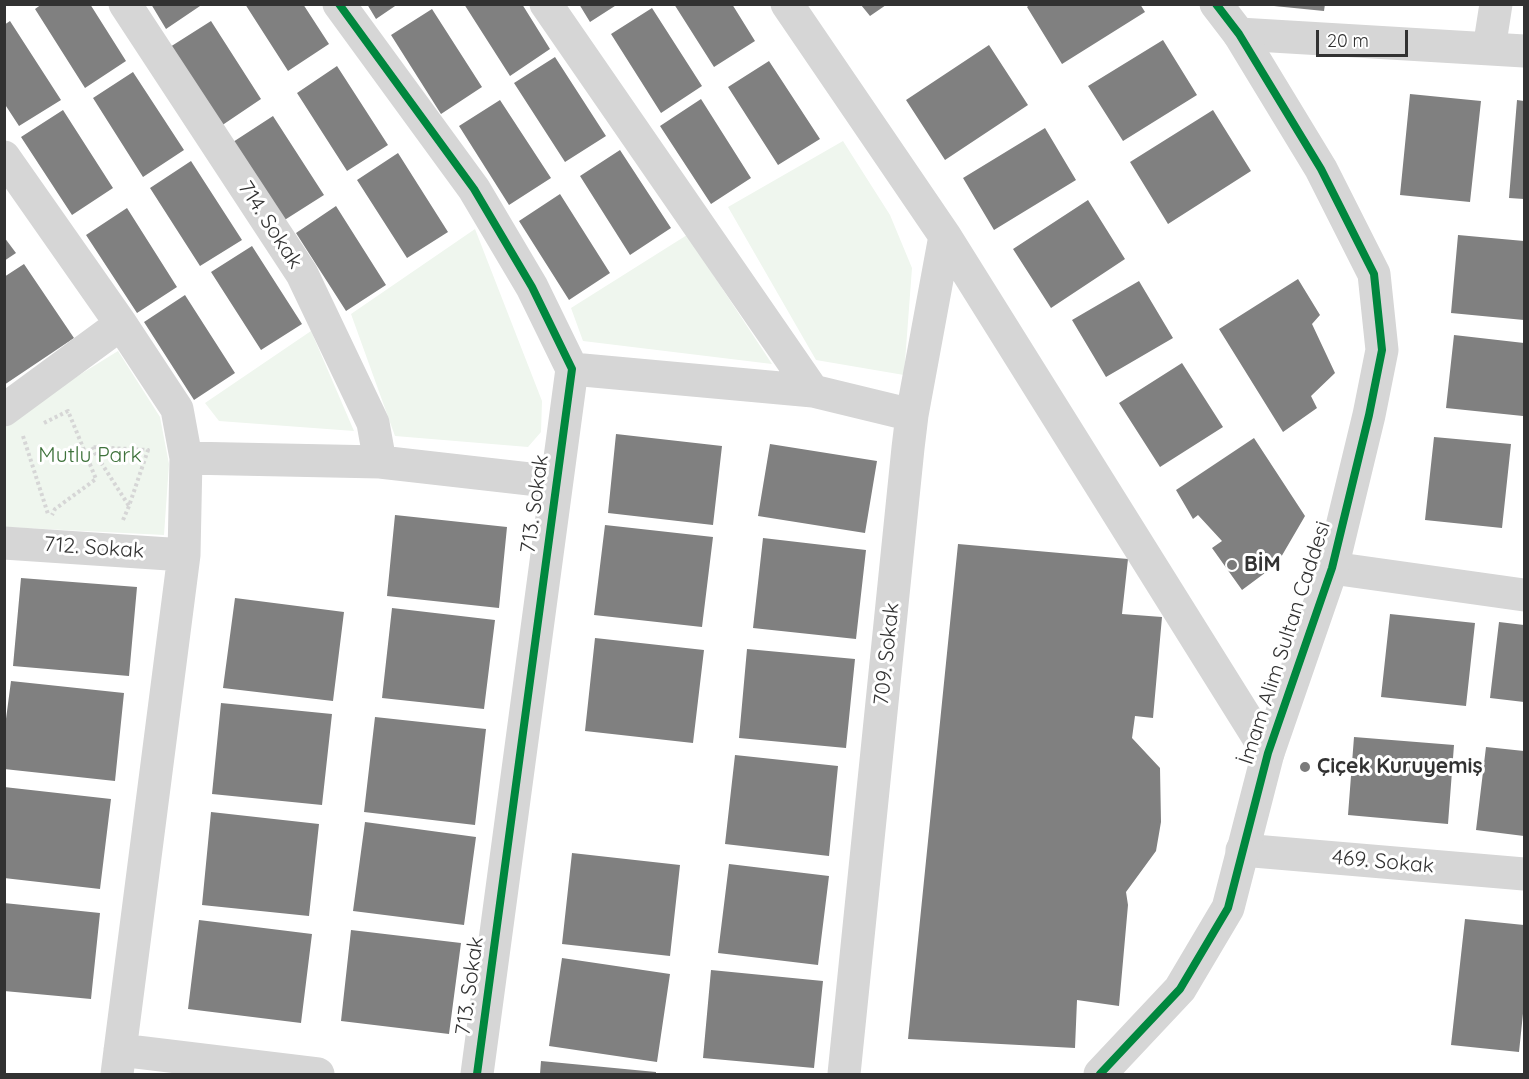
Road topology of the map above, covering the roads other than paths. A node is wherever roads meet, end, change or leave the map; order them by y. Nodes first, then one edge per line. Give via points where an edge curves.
1 (125, 4) edge
2 (339, 4) edge
3 (546, 4) edge
4 (787, 4) edge
5 (1216, 4) edge
6 (1496, 4) edge
7 (1239, 34) junction
8 (1489, 49) junction
9 (1524, 51) edge
10 (4, 157) edge
11 (945, 236) junction
12 (121, 324) junction
13 (572, 369) junction
14 (813, 391) junction
15 (912, 415) junction
16 (14, 422) edge
17 (186, 458) junction
18 (380, 462) junction
19 (556, 482) junction
20 (4, 543) edge
21 (184, 555) junction
22 (1332, 568) junction
23 (1524, 595) edge
24 (1268, 753) junction
25 (1242, 850) junction
26 (1524, 874) edge
27 (119, 1062) edge
28 (318, 1074) edge
29 (477, 1074) edge
30 (844, 1074) edge
31 (1100, 1074) edge

1 - 18 street, 714. Sokak via 302,274 373,423
2 - 13 street via 474,189 532,287
3 - 14 street
4 - 11 street
5 - 7 street, İmam Alim Sultan Caddesi
6 - 8 street
7 - 8 street
7 - 22 street, İmam Alim Sultan Caddesi via 1321,169 1374,274 1383,350
8 - 9 street
10 - 12 street
11 - 15 street, 709. Sokak
11 - 24 street
12 - 16 street
12 - 17 street via 177,409
13 - 14 street
13 - 19 street, 713. Sokak
14 - 15 street
15 - 30 street, 709. Sokak
17 - 18 street
17 - 21 street
18 - 19 street
19 - 29 street, 713. Sokak
20 - 21 street, 712. Sokak
21 - 27 street
22 - 23 street
22 - 24 street, İmam Alim Sultan Caddesi
24 - 25 street, İmam Alim Sultan Caddesi
25 - 26 street, 469. Sokak
25 - 31 street, İmam Alim Sultan Caddesi via 1228,908 1180,990
27 - 28 street

